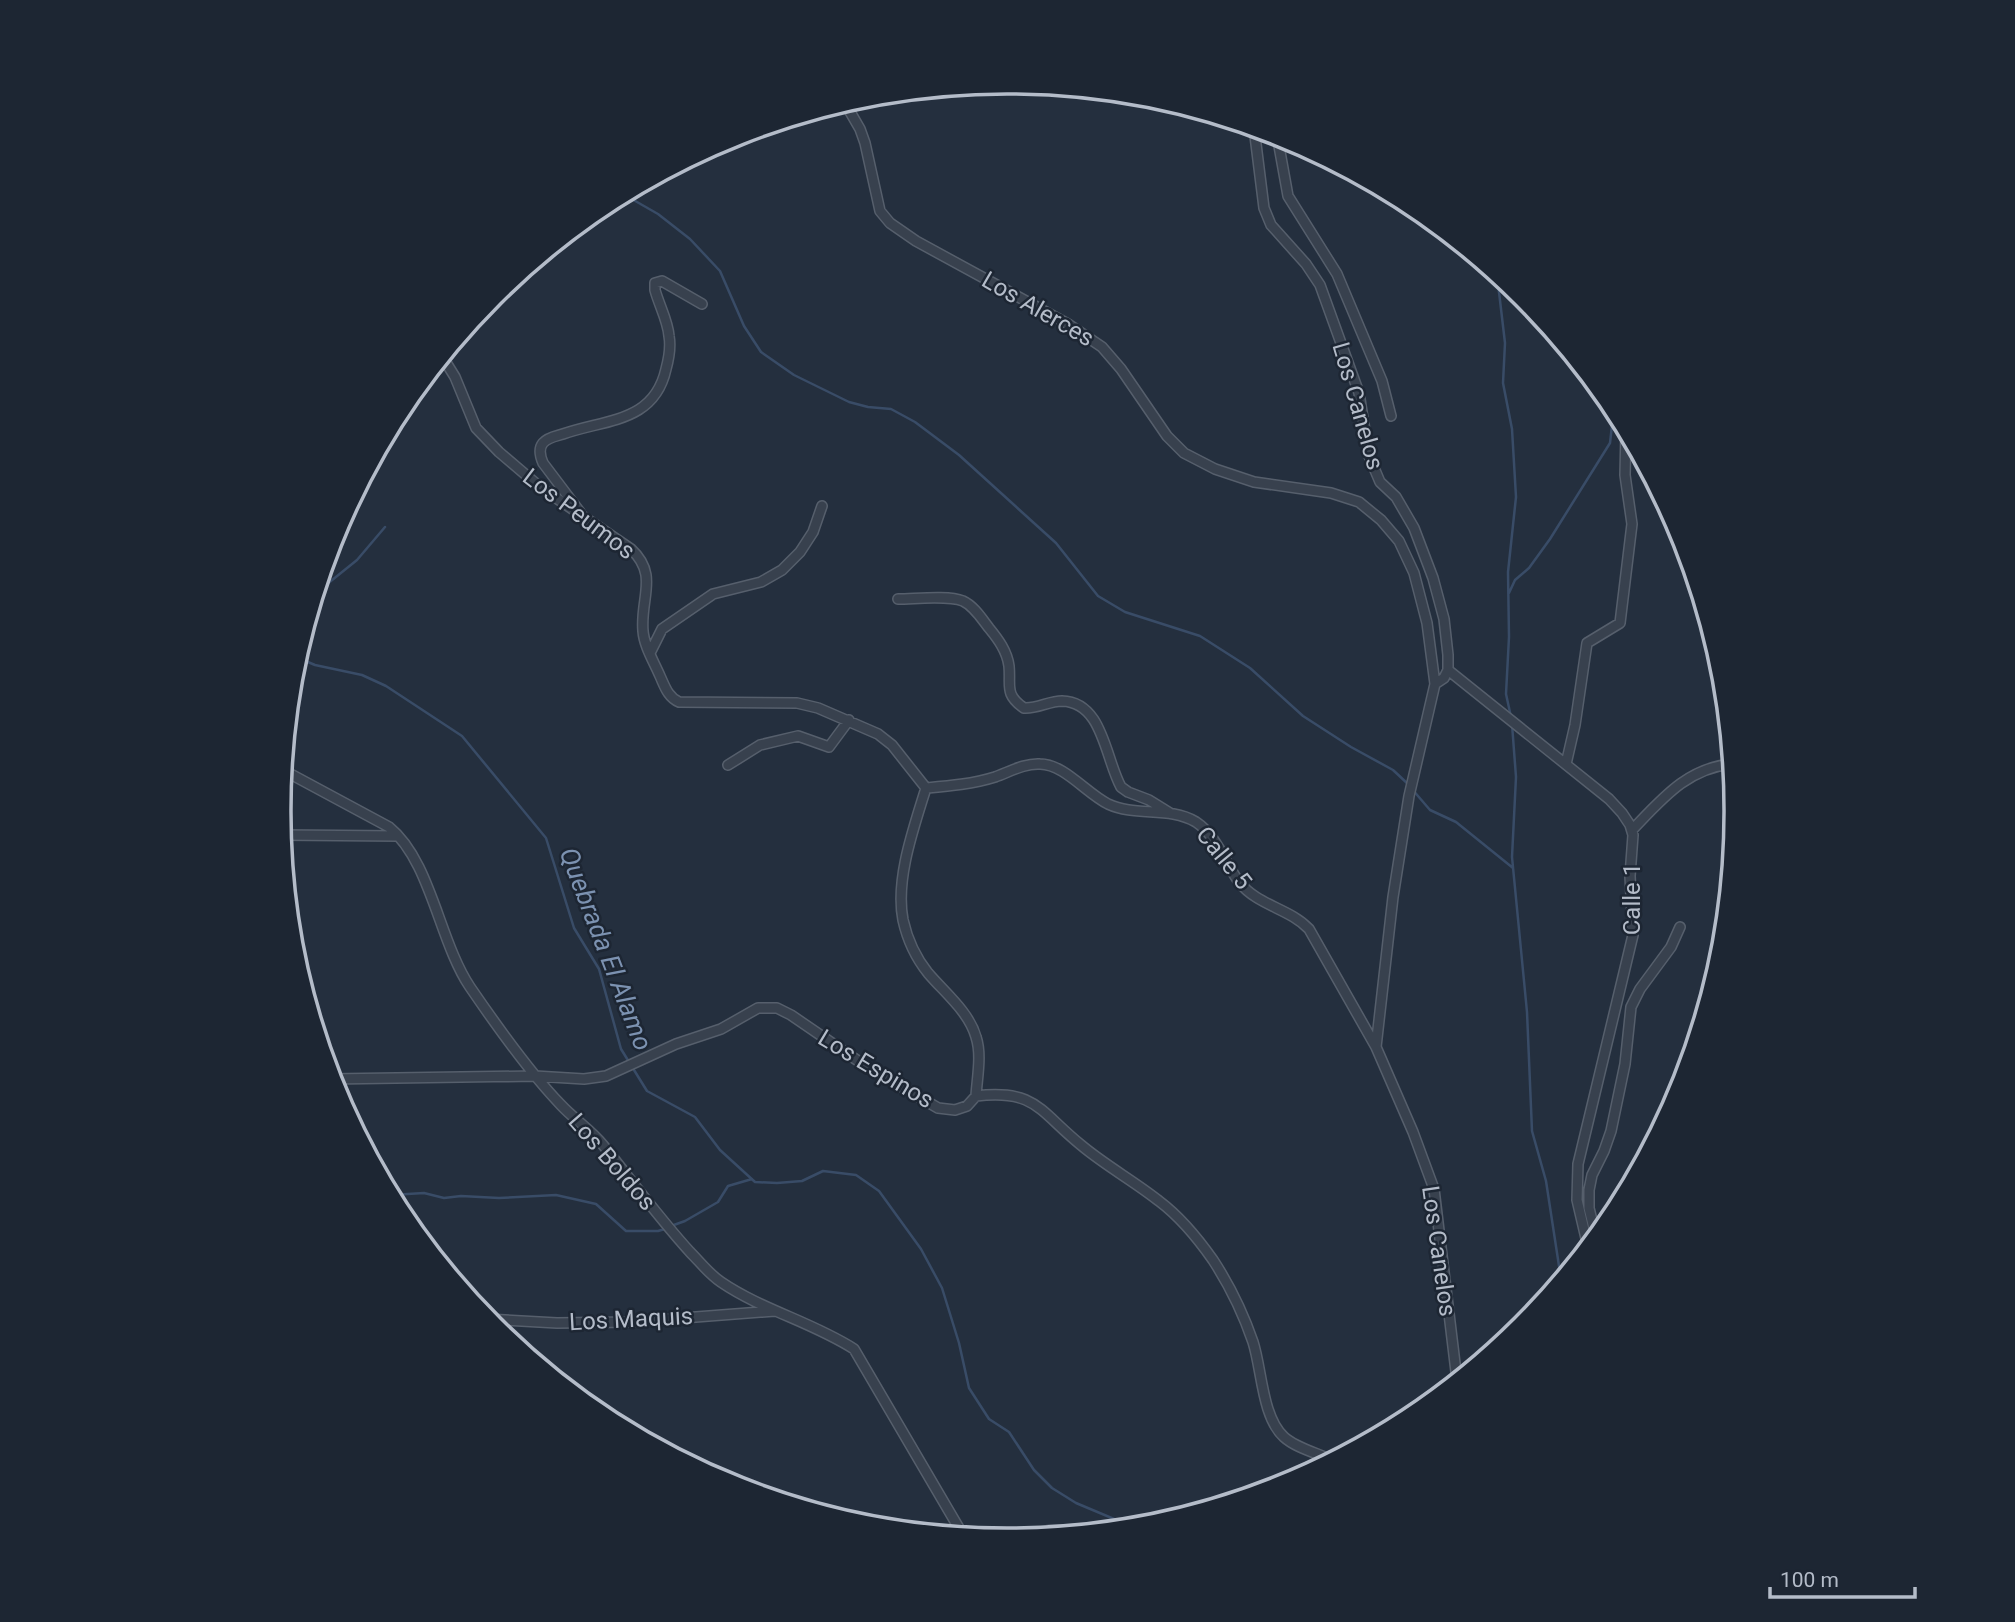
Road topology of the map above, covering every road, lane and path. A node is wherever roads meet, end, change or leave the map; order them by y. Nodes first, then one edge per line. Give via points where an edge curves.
1 (850, 112) edge
2 (1255, 139) edge
3 (1279, 148) edge
4 (702, 304) dead end
5 (447, 365) edge
6 (1391, 416) dead end
7 (1626, 449) edge
8 (822, 506) dead end
9 (586, 519) junction
10 (898, 599) dead end
11 (650, 653) junction
12 (1448, 670) junction
13 (1434, 684) junction
14 (849, 720) junction
15 (1566, 764) junction
16 (728, 765) dead end
17 (1722, 766) edge
18 (293, 774) edge
19 (926, 788) junction
20 (1171, 814) junction
21 (1632, 830) junction
22 (292, 835) edge
23 (399, 836) junction
24 (1680, 927) dead end
25 (1376, 1047) junction
26 (535, 1076) junction
27 (344, 1079) edge
28 (976, 1096) junction
29 (1593, 1223) edge
30 (1585, 1235) edge
31 (776, 1310) junction
32 (503, 1320) edge
33 (1456, 1370) edge
34 (1321, 1455) edge
35 (957, 1526) edge

1 - 13 street, Los Alerces via 865,143 880,211 890,223 1102,347 1184,453 1254,482 1331,493 1359,502 1381,520 1399,541 1414,573 1427,623
2 - 12 street, Los Canelos via 1264,208 1271,225 1320,285 1359,393 1369,456 1380,482 1396,497 1414,528 1433,578 1444,619
3 - 6 street via 1288,196 1337,274 1382,381
4 - 9 street via 662,281 655,283 669,335 660,388 629,416 542,443 543,463
5 - 9 street, Los Peumos via 476,428 540,487
7 - 15 street via 1632,524 1620,624 1587,643
8 - 11 street via 813,532 782,570 761,582 713,594 662,629
9 - 11 street, Los Peumos via 631,549 646,569 643,633
10 - 20 street via 954,599 972,608 1007,654 1008,687 1016,702 1024,708 1064,701 1082,705 1095,719 1121,787
11 - 14 street, Los Peumos via 669,695 679,702 797,703
12 - 13 street
12 - 15 street, Calle 1
13 - 25 street via 1409,796
14 - 16 street via 829,747 798,736 760,745
14 - 19 street, Los Peumos via 892,745
15 - 21 street, Calle 1 via 1616,806
17 - 21 street via 1685,779
18 - 23 street, Los Boldos
19 - 20 street, Calle 5 via 960,785 1040,764 1056,767 1111,805
19 - 28 street via 903,876 903,919 926,970 964,1014 976,1037
20 - 25 street, Calle 5 via 1199,824 1239,882 1255,897 1299,919 1309,929
21 - 30 street, Calle 1 via 1632,947 1576,1176
22 - 23 street
23 - 26 street, Los Boldos via 422,876 469,985
24 - 29 street via 1631,1007 1611,1131 1589,1190
25 - 33 street, Los Canelos via 1434,1189
26 - 27 street, Los Espinos
26 - 28 street, Los Espinos via 606,1076 721,1029 758,1008 777,1007 938,1108 955,1110
26 - 31 street, Los Boldos via 600,1142 667,1228 705,1268 720,1282
28 - 34 street, Los Espinos via 1023,1097 1178,1219 1213,1260 1241,1308 1271,1419 1283,1437
31 - 32 street, Los Maquis via 631,1322
31 - 35 street, Los Boldos via 853,1349

